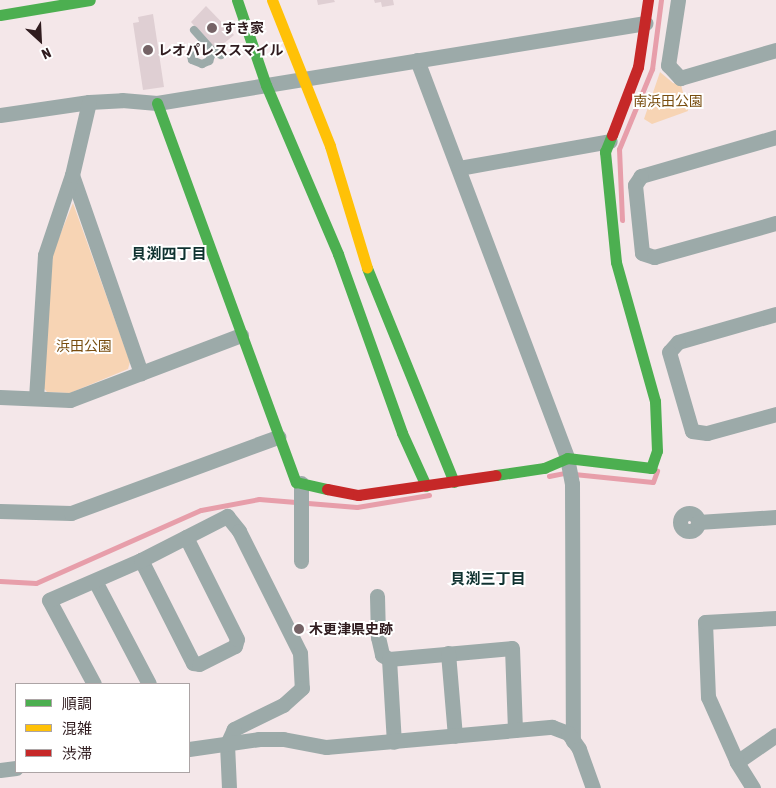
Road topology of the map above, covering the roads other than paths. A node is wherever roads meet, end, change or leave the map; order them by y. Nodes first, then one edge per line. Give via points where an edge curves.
1 (90, 0) edge
2 (237, 0) edge
3 (272, 0) edge
4 (648, 0) edge
5 (678, 0) edge
6 (0, 15) edge
7 (645, 23) junction
8 (194, 30) dead end
9 (776, 50) edge
10 (213, 51) junction
11 (190, 54) dead end
12 (221, 55) dead end
13 (416, 60) junction
14 (302, 79) junction
15 (266, 85) junction
16 (89, 102) junction
17 (157, 103) junction
18 (0, 115) edge
19 (776, 138) edge
20 (610, 141) junction
21 (459, 168) junction
22 (72, 175) junction
23 (776, 223) edge
24 (776, 314) edge
25 (241, 335) junction
26 (141, 373) junction
27 (0, 397) edge
28 (36, 398) junction
29 (776, 414) edge
30 (278, 437) junction
31 (567, 458) junction
32 (454, 482) junction
33 (302, 483) junction
34 (426, 486) junction
35 (0, 511) edge
36 (776, 518) edge
37 (698, 522) dead end
38 (186, 537) junction
39 (141, 560) junction
40 (301, 561) dead end
41 (94, 580) junction
42 (377, 596) dead end
43 (776, 618) edge
44 (448, 653) junction
45 (389, 659) junction
46 (93, 683) edge
47 (149, 683) edge
48 (514, 730) junction
49 (776, 735) edge
50 (455, 736) junction
51 (573, 741) junction
52 (394, 742) junction
53 (226, 744) junction
54 (190, 750) edge
55 (737, 762) junction
56 (15, 768) edge
57 (0, 770) edge
58 (229, 788) edge
59 (592, 788) edge
60 (753, 788) edge

1 - 6 main road
2 - 15 main road
3 - 14 main road
4 - 7 main road
5 - 9 street via 668,65 680,78
7 - 13 street
7 - 20 main road via 638,67
8 - 10 lane
10 - 11 lane via 209,62 202,64 192,60
10 - 12 lane
13 - 14 street
13 - 21 street
14 - 15 street
14 - 32 main road via 330,146 371,281
15 - 17 street
15 - 34 main road via 338,254 402,432
16 - 17 street
16 - 18 street
16 - 22 street
17 - 25 main road
19 - 23 street via 641,176 635,185 642,253 654,257
20 - 21 street
20 - 31 main road via 605,152 616,262 655,400 657,451 651,468
21 - 31 street
22 - 26 street
22 - 28 street via 45,255
24 - 29 street via 678,342 669,352 692,431 707,433
25 - 26 street
25 - 30 main road
26 - 28 street via 70,400
27 - 28 street
30 - 33 main road via 296,482
30 - 35 street via 71,513
31 - 32 main road via 544,468
31 - 51 street via 572,484
32 - 34 main road
33 - 34 main road via 358,495
33 - 40 street
36 - 37 street
38 - 39 street
38 - 39 street via 237,639 235,646 208,660 193,663
38 - 53 street via 227,516 239,531 300,653 302,688 283,705 234,729
39 - 41 street
41 - 46 street via 49,600
41 - 47 street
42 - 45 street via 378,637 382,655
43 - 55 street via 705,622 708,697
44 - 45 street
44 - 48 street via 512,648
44 - 50 street
45 - 52 street
48 - 50 street
48 - 51 street via 552,727 568,733
49 - 55 street
50 - 52 street
51 - 59 street via 579,749
52 - 53 street via 326,747 283,739 259,739
53 - 54 street
53 - 58 street
55 - 60 street
56 - 57 street

